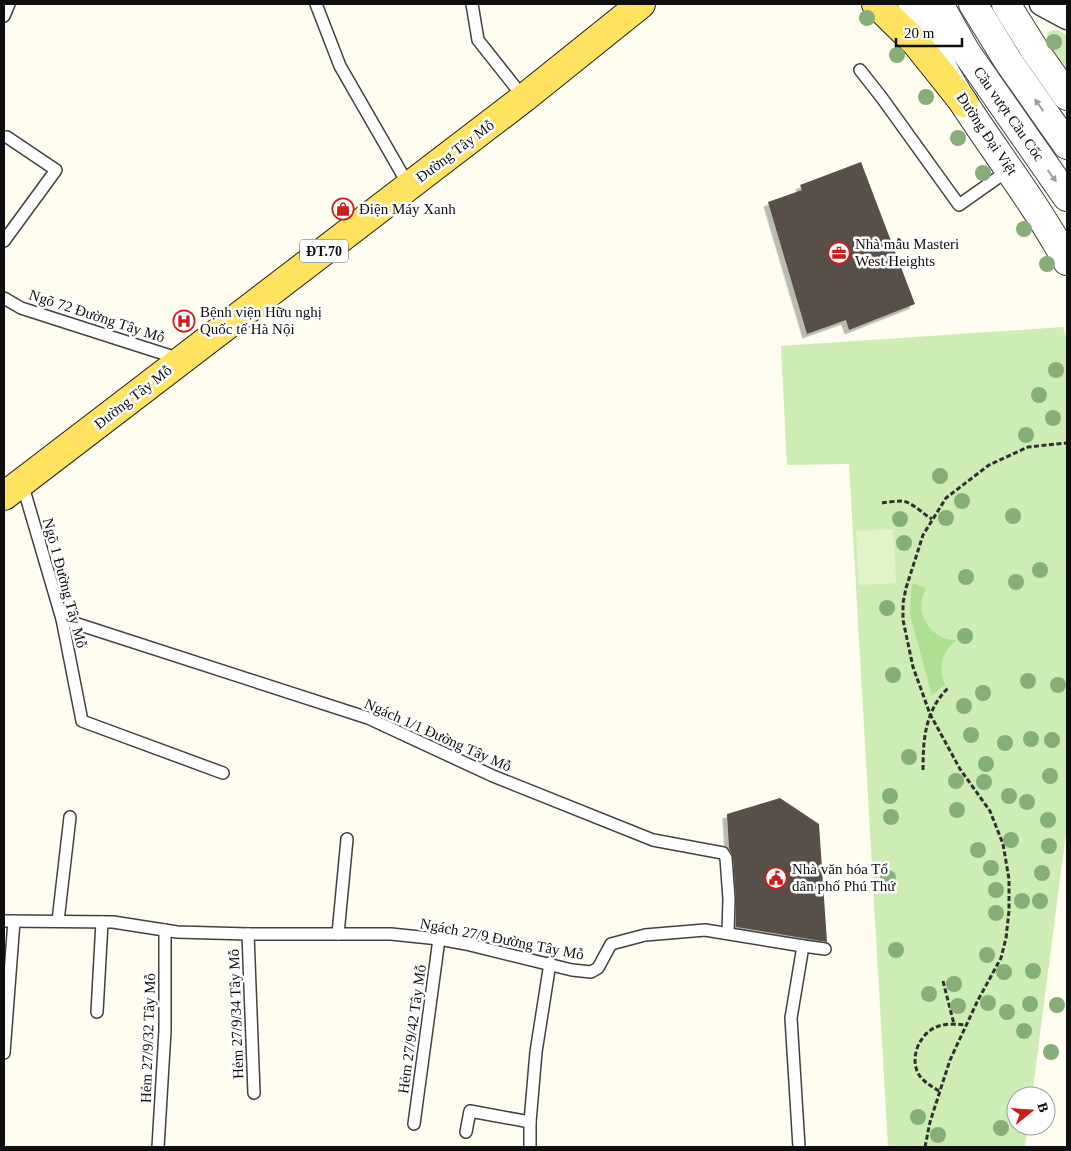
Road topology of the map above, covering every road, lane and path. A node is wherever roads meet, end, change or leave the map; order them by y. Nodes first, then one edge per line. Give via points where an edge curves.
1 (9, 4) edge
2 (316, 4) edge
3 (472, 4) edge
4 (876, 4) edge
5 (912, 4) edge
6 (939, 4) edge
7 (973, 4) edge
8 (1006, 4) edge
9 (1041, 4) edge
10 (628, 8) edge
11 (4, 16) edge
12 (1067, 18) edge
13 (860, 70) dead end
14 (1067, 96) edge
15 (524, 98) junction
16 (964, 103) junction
17 (7, 137) dead end
18 (1067, 145) edge
19 (1010, 169) junction
20 (409, 186) junction
21 (1067, 197) edge
22 (4, 241) edge
23 (1067, 261) edge
24 (4, 298) edge
25 (182, 360) junction
26 (1067, 443) edge
27 (13, 490) edge
28 (882, 503) dead end
29 (932, 520) junction
30 (62, 619) junction
31 (948, 688) dead end
32 (930, 714) junction
33 (923, 770) dead end
34 (223, 773) dead end
35 (70, 817) dead end
36 (347, 840) dead end
37 (9, 921) edge
38 (58, 921) junction
39 (102, 922) junction
40 (165, 930) junction
41 (728, 933) junction
42 (248, 934) junction
43 (338, 934) junction
44 (439, 939) junction
45 (803, 946) junction
46 (825, 949) dead end
47 (550, 963) junction
48 (943, 981) dead end
49 (97, 1012) dead end
50 (954, 1024) junction
51 (966, 1025) junction
52 (4, 1053) edge
53 (939, 1091) junction
54 (254, 1093) dead end
55 (530, 1122) junction
56 (414, 1124) dead end
57 (466, 1132) dead end
58 (158, 1147) edge
59 (530, 1147) edge
60 (799, 1147) edge
61 (925, 1147) edge

1 - 11 lane
2 - 20 lane via 340,66
3 - 15 lane via 478,40
4 - 16 main road via 916,43
5 - 16 street, Đường Đại Việt
6 -> 21 street, Cầu vượt Cầu Cốc via 966,52
18 -> 7 street, Cầu vượt Cầu Cốc
8 - 14 street
9 - 12 street
10 - 15 main road, Đường Tây Mỗ / ĐT.70
13 - 19 lane via 959,205
15 - 20 main road, Đường Tây Mỗ / ĐT.70
16 - 19 street, Đường Đại Việt
17 - 22 lane via 56,170
19 - 23 street, Đường Đại Việt
20 - 25 main road, Đường Tây Mỗ / ĐT.70
24 - 25 lane, Ngõ 72 Đường Tây Mỗ via 21,308
25 - 27 main road, Đường Tây Mỗ / ĐT.70
26 - 29 path via 1028,447 989,465 946,498
27 - 30 lane, Ngõ 1 Đường Tây Mỗ
28 - 29 path via 903,501 912,504
29 - 32 path via 923,535 903,603 903,620 913,667
30 - 34 lane, Ngõ 1 Đường Tây Mỗ via 82,721
30 - 41 lane, Ngách 1/1 Đường Tây Mỗ via 368,718 493,776 653,840 723,853 729,899
31 - 32 path via 937,699
32 - 33 path
32 - 51 path via 960,769 990,811 1002,844 1009,880 1006,938 1000,958
35 - 38 lane
36 - 43 lane
37 - 38 lane, Ngách 27/9 Đường Tây Mỗ
37 - 52 lane
38 - 39 lane, Ngách 27/9 Đường Tây Mỗ
39 - 40 lane, Ngách 27/9 Đường Tây Mỗ
39 - 49 lane
40 - 42 lane, Ngách 27/9 Đường Tây Mỗ
40 - 58 lane, Hẻm 27/9/32 Tây Mỗ via 165,1031
41 - 45 lane, Ngách 27/9 Đường Tây Mỗ
41 - 47 lane, Ngách 27/9 Đường Tây Mỗ via 705,930 645,935 615,942 608,948 598,968 591,972
42 - 43 lane, Ngách 27/9 Đường Tây Mỗ
42 - 54 lane, Hẻm 27/9/34 Tây Mỗ
43 - 44 lane, Ngách 27/9 Đường Tây Mỗ via 391,934
44 - 47 lane, Ngách 27/9 Đường Tây Mỗ
44 - 56 lane, Hẻm 27/9/42 Tây Mỗ
45 - 46 lane, Ngách 27/9 Đường Tây Mỗ
45 - 60 lane via 791,1018
47 - 55 lane via 536,1052
48 - 50 path
50 - 51 path
50 - 53 path via 935,1028 920,1040 915,1055 918,1072
51 - 53 path
53 - 61 path
55 - 57 lane via 470,1111
55 - 59 lane

